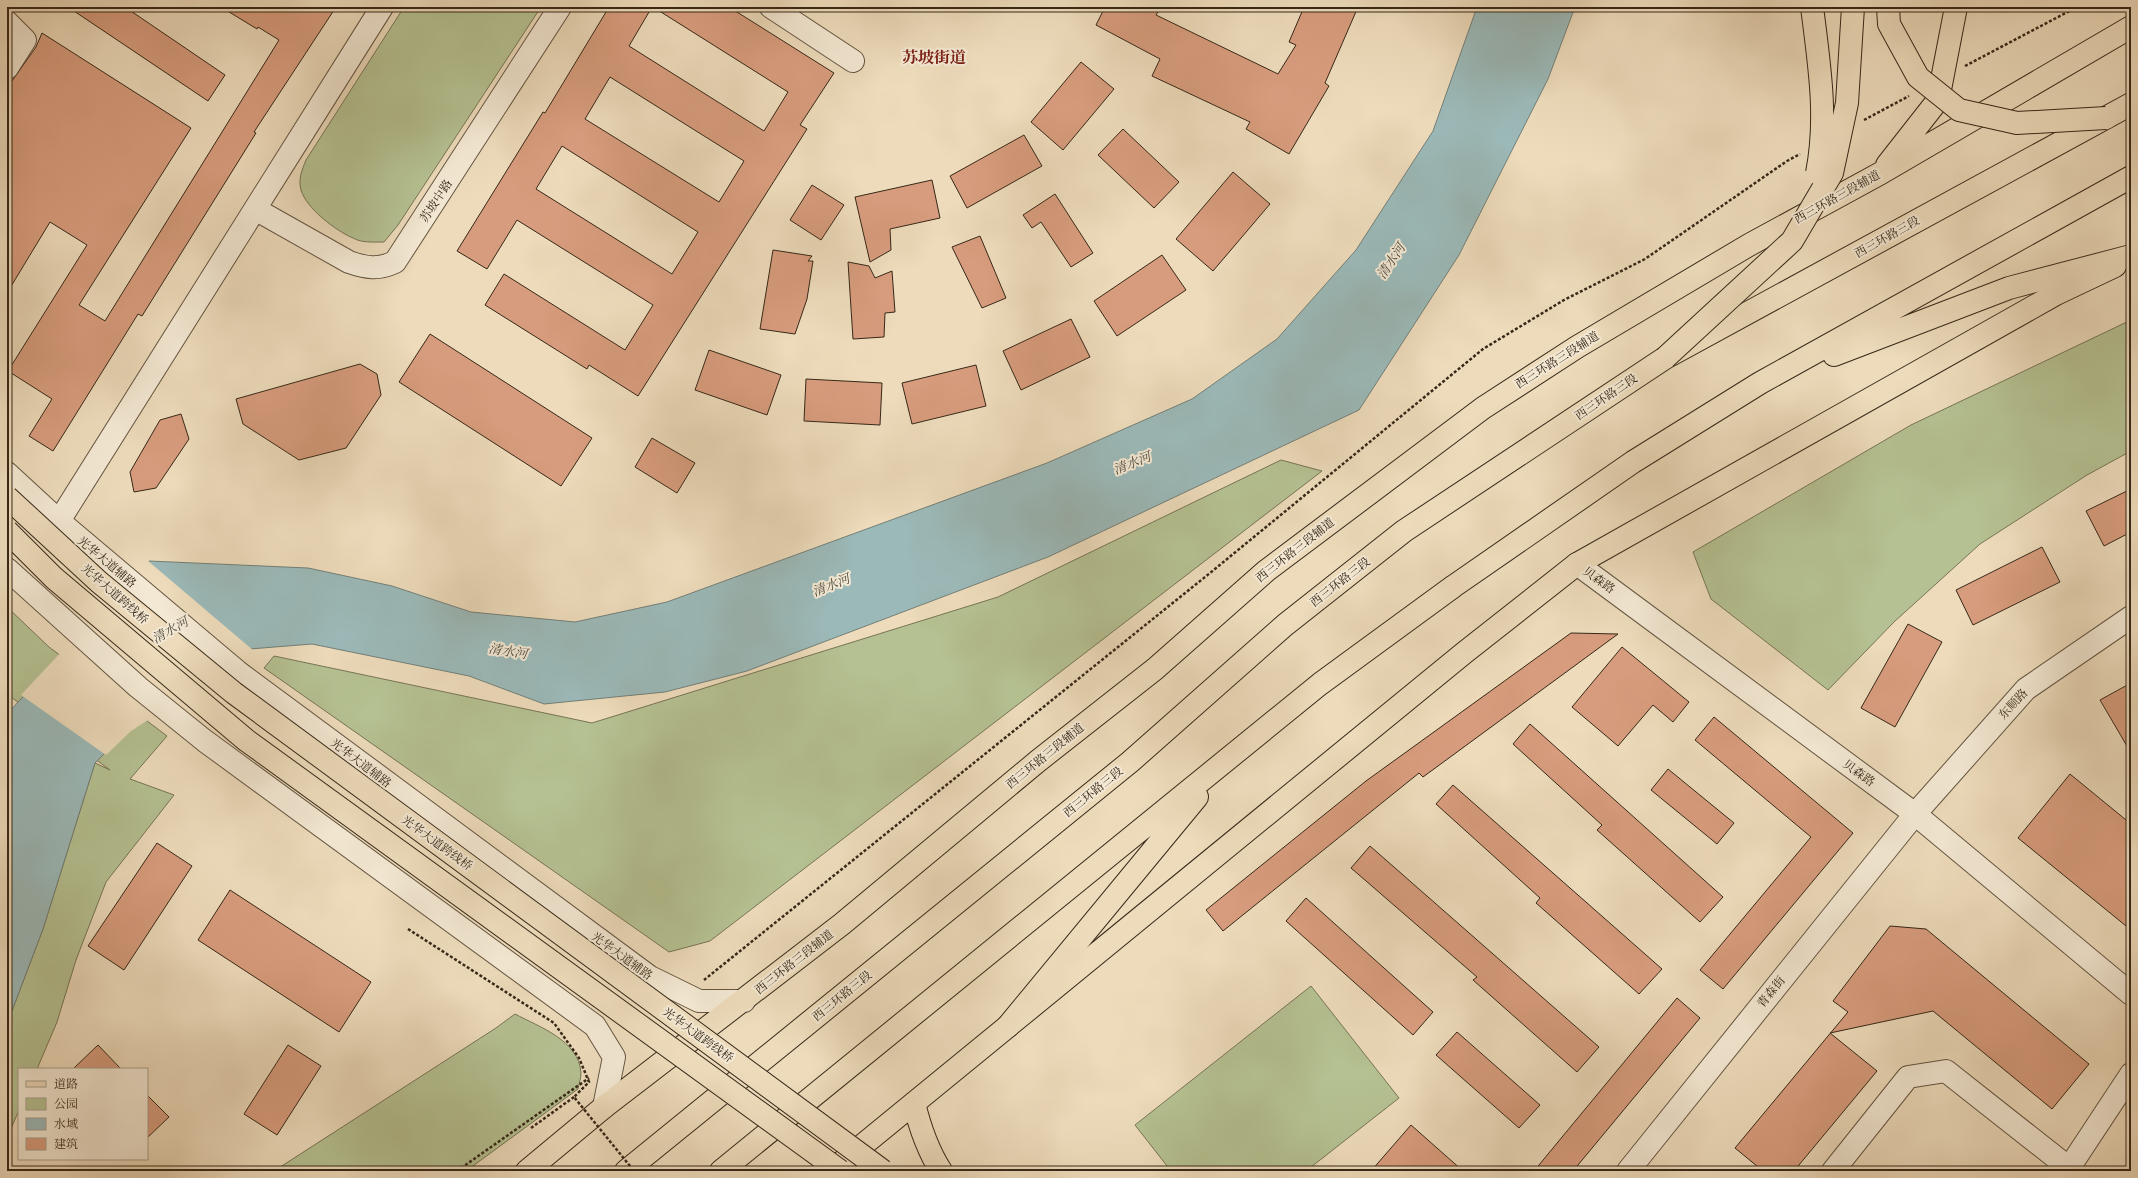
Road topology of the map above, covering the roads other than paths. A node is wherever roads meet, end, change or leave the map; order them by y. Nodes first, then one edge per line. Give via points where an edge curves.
1 (382, 7) edge
2 (560, 7) edge
3 (771, 7) edge
4 (1812, 7) edge
5 (1853, 7) edge
6 (1888, 7) edge
7 (1956, 7) edge
8 (7, 22) edge
9 (2131, 27) edge
10 (853, 61) dead end
11 (7, 68) edge
12 (2131, 104) edge
13 (2106, 118) junction
14 (1881, 173) junction
15 (2131, 177) edge
16 (255, 209) junction
17 (1795, 236) junction
18 (2131, 257) edge
19 (1665, 358) junction
20 (1760, 383) junction
21 (7, 473) edge
22 (7, 497) edge
23 (59, 521) junction
24 (7, 531) edge
25 (1577, 564) junction
26 (7, 569) edge
27 (2131, 617) edge
28 (1228, 760) junction
29 (1915, 814) junction
30 (2131, 994) edge
31 (744, 1001) junction
32 (1008, 1026) junction
33 (2131, 1074) edge
34 (914, 1103) junction
35 (604, 1107) junction
36 (2068, 1170) edge
37 (527, 1171) edge
38 (626, 1171) edge
39 (721, 1171) edge
40 (831, 1171) edge
41 (840, 1171) edge
42 (883, 1171) edge
43 (941, 1171) edge
44 (1628, 1171) edge
45 (1833, 1171) edge

1 - 16 street
2 - 16 street, 苏坡中路 via 395,262 385,267 365,268
3 - 10 street
4 - 17 main road, bridge via 1823,88 1822,146 1814,188
5 - 17 main road, bridge via 1847,103 1832,173
6 - 13 main road, bridge via 1889,24 1918,77 1959,110 2017,123
7 - 14 main road via 1938,100
8 - 11 street via 25,40
9 - 14 main road, 西三环路三段辅道
12 - 13 main road, 西三环路三段
13 - 19 main road, 西三环路三段, bridge
14 - 31 main road, 西三环路三段辅道 via 1749,245 1583,343 1483,408 1266,571 1155,669
15 - 20 main road
16 - 23 street
17 - 19 main road, bridge
18 - 20 main road via 2009,288
18 - 25 main road via 2056,294
19 - 38 main road, 西三环路三段 via 1404,531 1285,624 1130,762
20 - 28 main road via 1633,462 1454,586 1320,684
21 - 23 street, 光华大道辅路
22 - 42 main road, 光华大道跨线桥, bridge via 99,582 234,693
23 - 31 street, 光华大道辅路 via 238,672 650,977 699,1001
24 - 41 main road, bridge via 60,582 246,740
25 - 29 street, 贝森路
25 - 32 main road via 1458,658
26 - 35 street via 76,632 205,741 595,1026 614,1057
27 - 29 street, 东顺路 via 2026,690
28 - 32 main road
28 - 39 main road
29 - 30 street, 贝森路
29 - 44 street, 青森街
31 - 35 main road, 西三环路三段辅道
32 - 34 main road
33 - 36 street
34 - 40 main road
34 - 43 main road via 921,1131 931,1156
35 - 37 main road, 西三环路三段辅道
36 - 45 street via 1946,1071 1908,1078

